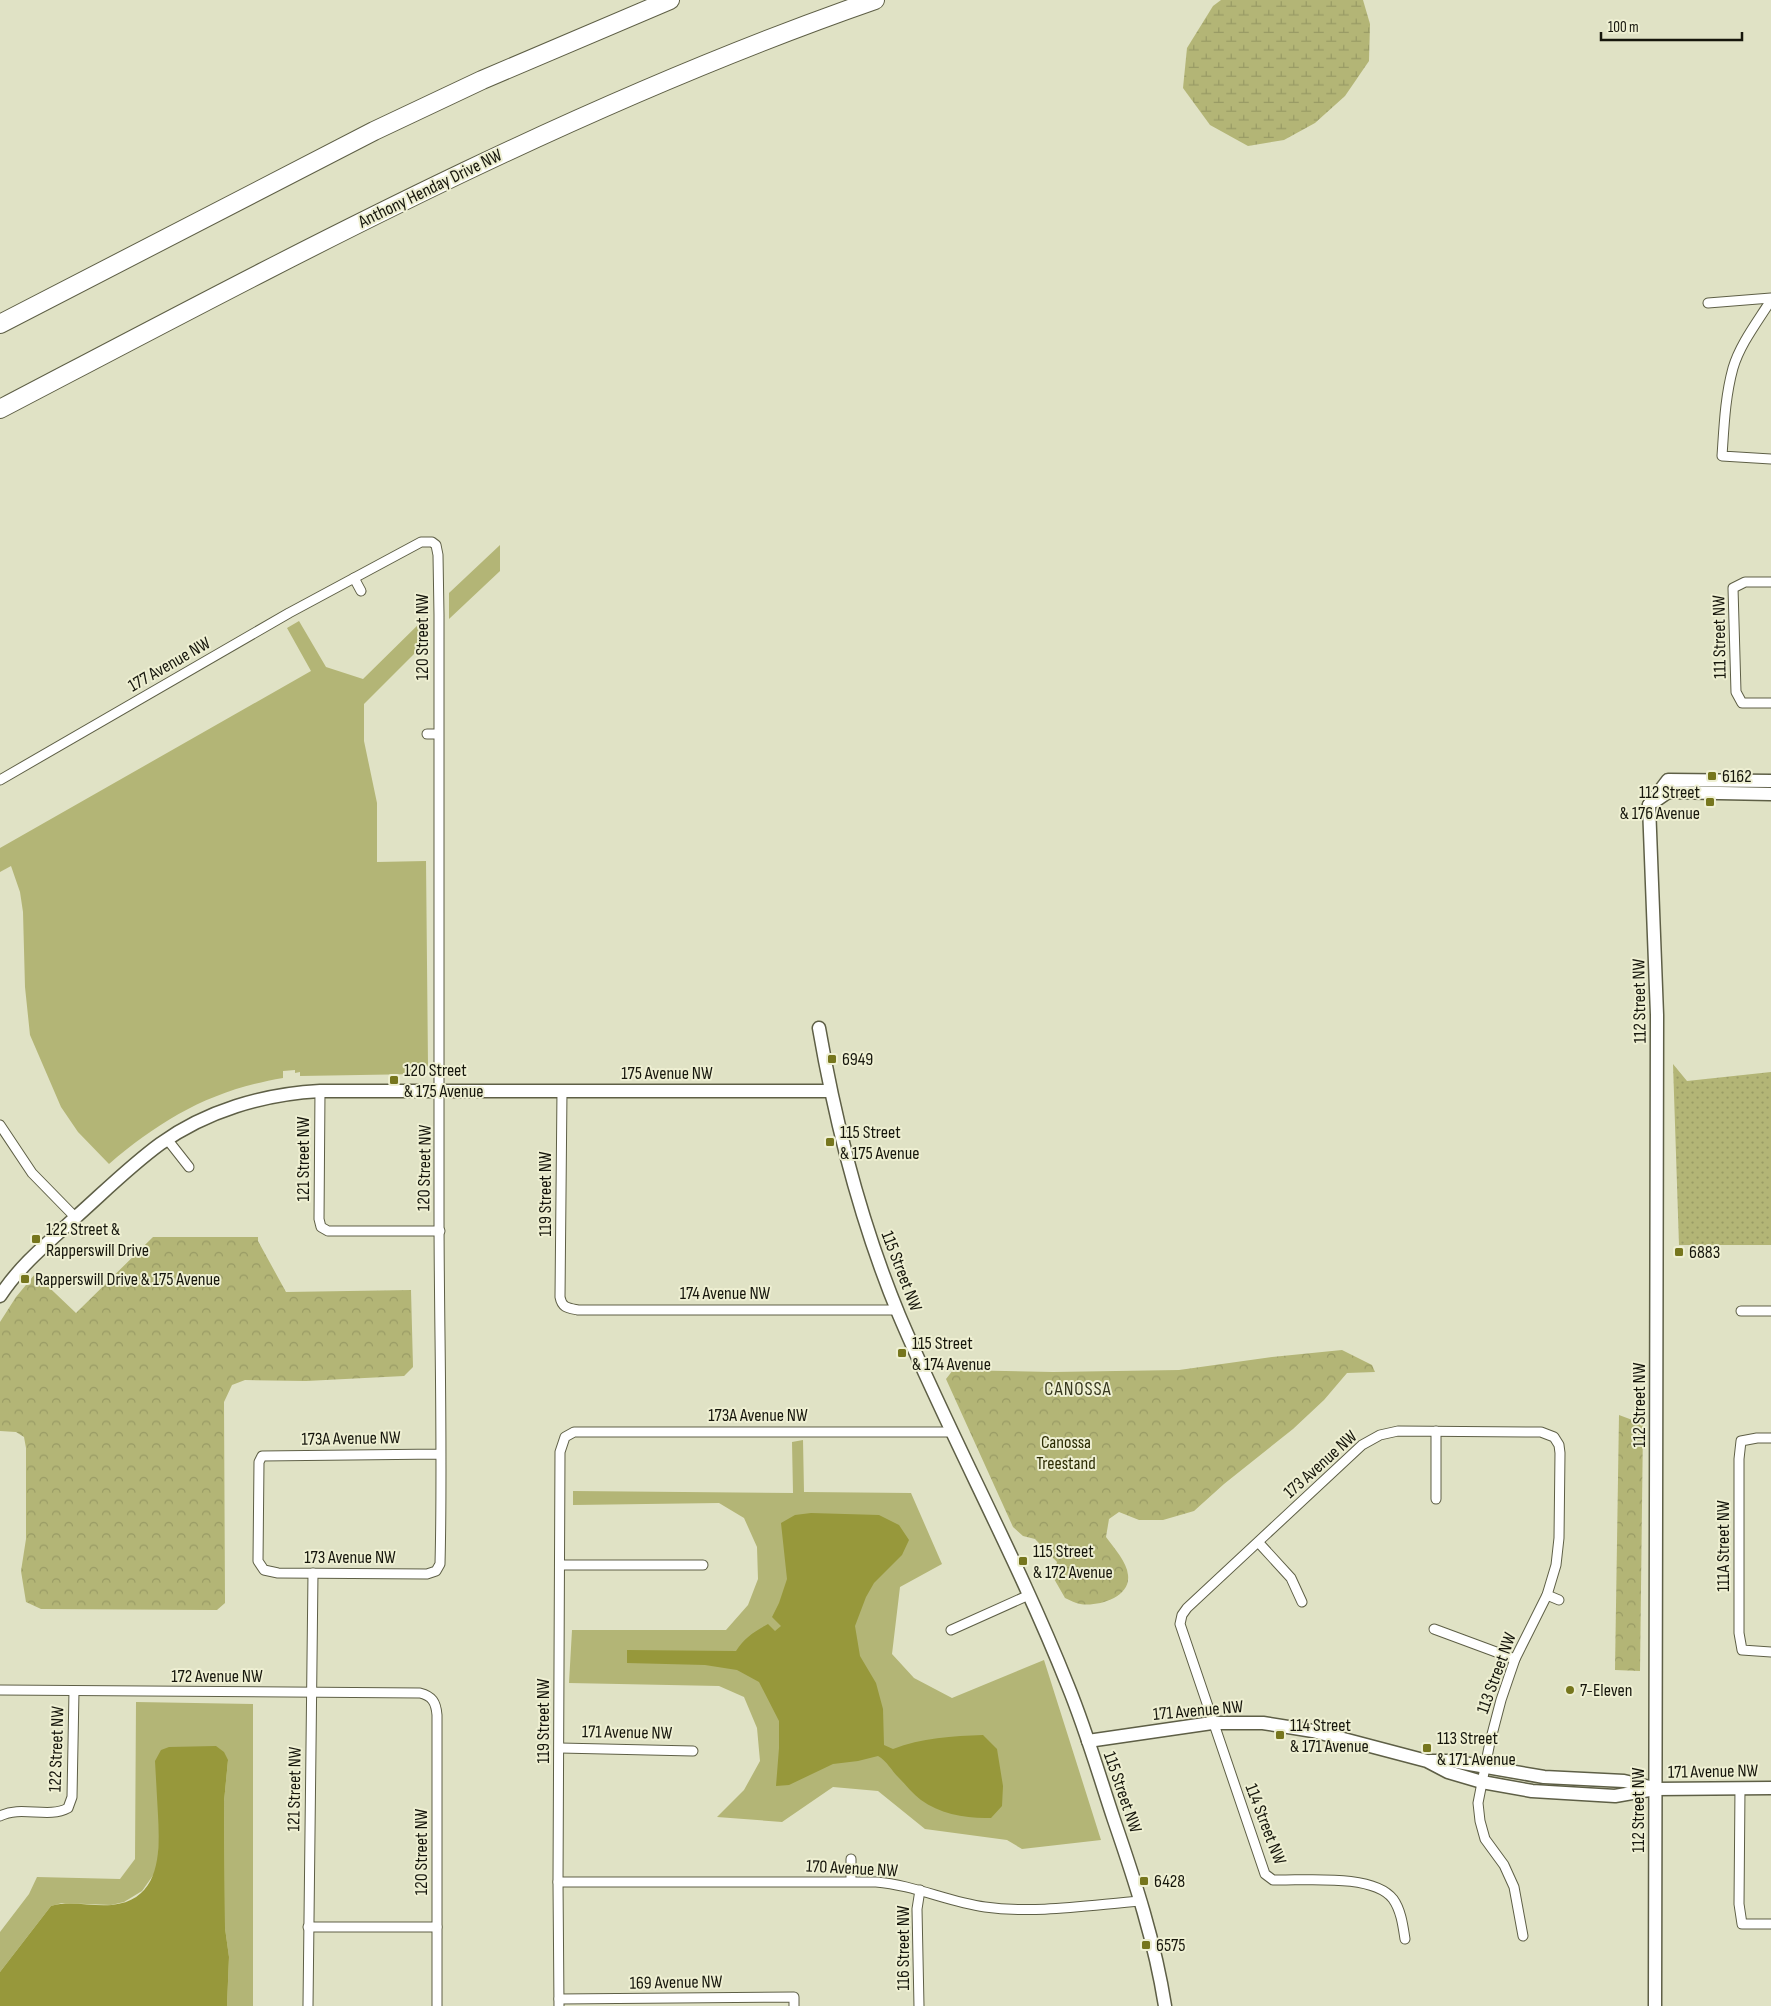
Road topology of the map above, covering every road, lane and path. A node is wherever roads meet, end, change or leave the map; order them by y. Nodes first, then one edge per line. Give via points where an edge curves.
1 (670, 0) edge
2 (875, 0) edge
3 (1771, 299) edge
4 (1708, 303) dead end
5 (0, 324) edge
6 (0, 408) edge
7 (1771, 459) edge
8 (432, 542) joint
9 (354, 578) junction
10 (1771, 582) edge
11 (361, 592) dead end
12 (1771, 703) edge
13 (427, 734) dead end
14 (438, 734) junction
15 (0, 780) edge
16 (1771, 781) edge
17 (1771, 794) edge
18 (1649, 805) junction
19 (819, 1028) dead end
20 (320, 1091) junction
21 (441, 1091) junction
22 (562, 1091) junction
23 (830, 1092) junction
24 (0, 1125) edge
25 (168, 1139) junction
26 (189, 1167) dead end
27 (76, 1218) junction
28 (440, 1231) junction
29 (0, 1296) edge
30 (560, 1297) joint
31 (898, 1310) junction
32 (1740, 1311) dead end
33 (1771, 1311) edge
34 (1436, 1431) junction
35 (953, 1432) junction
36 (565, 1437) joint
37 (1554, 1437) joint
38 (1771, 1438) edge
39 (440, 1454) junction
40 (1436, 1499) dead end
41 (1258, 1543) junction
42 (560, 1565) junction
43 (703, 1565) dead end
44 (264, 1570) joint
45 (436, 1571) joint
46 (313, 1573) junction
47 (1547, 1595) junction
48 (1028, 1596) junction
49 (1559, 1600) dead end
50 (1302, 1602) dead end
51 (1180, 1620) joint
52 (951, 1630) dead end
53 (1434, 1630) dead end
54 (1771, 1652) edge
55 (1515, 1659) junction
56 (0, 1690) edge
57 (74, 1691) junction
58 (312, 1692) junction
59 (433, 1699) joint
60 (1212, 1723) junction
61 (1088, 1741) junction
62 (560, 1748) junction
63 (693, 1751) dead end
64 (1427, 1761) junction
65 (1484, 1767) junction
66 (1482, 1782) junction
67 (1740, 1788) junction
68 (1771, 1788) edge
69 (1655, 1789) junction
70 (0, 1816) edge
71 (851, 1858) dead end
72 (852, 1881) junction
73 (558, 1882) junction
74 (920, 1890) junction
75 (1142, 1901) junction
76 (1771, 1924) edge
77 (308, 1927) junction
78 (437, 1927) junction
79 (1523, 1936) dead end
80 (1405, 1939) dead end
81 (794, 2001) edge
82 (559, 2002) edge
83 (308, 2006) edge
84 (437, 2006) edge
85 (920, 2006) edge
86 (1165, 2006) edge
87 (1655, 2006) edge

1 - 5 highway via 482,80 374,131
2 - 6 highway, Anthony Henday Drive NW via 733,53 509,150 295,254
3 - 4 street
3 - 7 street via 1734,366 1726,405 1722,456
8 - 9 street, 177 Avenue NW via 421,542
8 - 14 street, 120 Street NW via 438,555
9 - 11 street
9 - 15 street, 177 Avenue NW
10 - 12 street, 111 Street NW via 1745,582 1733,588 1736,692 1742,703
13 - 14 street
14 - 21 street, 120 Street NW
16 - 18 street via 1668,780
17 - 18 street via 1668,792
18 - 69 street, 112 Street NW via 1658,1015
19 - 23 street, 115 Street NW
20 - 21 street, 175 Avenue NW
20 - 25 street, 175 Avenue NW via 274,1095 248,1102 208,1117
20 - 28 street, 121 Street NW via 321,1227 328,1231
21 - 22 street, 175 Avenue NW
21 - 28 street, 120 Street NW
22 - 23 street, 175 Avenue NW
22 - 30 street, 119 Street NW
23 - 31 street, 115 Street NW via 865,1223
24 - 27 street via 32,1173
25 - 26 street
25 - 27 street, 175 Avenue NW via 124,1173
27 - 29 street, 175 Avenue NW via 21,1268
28 - 39 street, 120 Street NW
30 - 31 street, 174 Avenue NW via 565,1307 578,1310
31 - 35 street, 115 Street NW
32 - 33 street
34 - 37 street, 173 Avenue NW via 1541,1432
34 - 40 street
34 - 41 street, 173 Avenue NW via 1392,1432 1370,1440
35 - 36 street, 173A Avenue NW via 574,1432
35 - 48 street, 115 Street NW
36 - 42 street, 119 Street NW via 560,1452
37 - 47 street, 113 Street NW via 1560,1449 1560,1538
38 - 54 street, 111A Street NW via 1740,1441 1739,1459 1739,1633 1742,1650
39 - 44 street, 173A Avenue NW via 262,1456 258,1462 257,1556
39 - 45 street, 120 Street NW via 440,1564
41 - 50 street via 1291,1578
41 - 51 street, 173 Avenue NW via 1187,1608
42 - 43 street
42 - 62 street, 119 Street NW
44 - 46 street, 173 Avenue NW
45 - 46 street, 173 Avenue NW via 427,1574
46 - 58 street, 121 Street NW
47 - 49 street
47 - 55 street, 113 Street NW
48 - 52 street
48 - 61 street, 115 Street NW via 1070,1689
51 - 60 street, 114 Street NW via 1182,1635
53 - 55 street
55 - 65 street, 113 Street NW via 1495,1717
56 - 57 street, 172 Avenue NW
57 - 58 street, 172 Avenue NW
57 - 70 street, 122 Street NW via 72,1797 68,1808 12,1812
58 - 59 street, 172 Avenue NW via 420,1693
58 - 77 street, 121 Street NW
59 - 78 street, 120 Street NW via 437,1715
60 - 61 street, 171 Avenue NW
60 - 64 street, 171 Avenue NW via 1287,1726
60 - 80 street, 114 Street NW via 1265,1874 1274,1880 1344,1881 1380,1889 1397,1907
61 - 75 street, 115 Street NW
62 - 63 street, 171 Avenue NW
62 - 73 street, 119 Street NW
64 - 65 street, 171 Avenue NW via 1452,1761
64 - 66 street, 171 Avenue NW via 1448,1772
65 - 66 street, 113 Street NW
65 - 69 street, 171 Avenue NW via 1544,1777 1624,1781
66 - 69 street, 171 Avenue NW via 1532,1791 1615,1796
66 - 79 street, 113 Street NW via 1478,1803 1482,1831 1511,1880
67 - 68 street, 171 Avenue NW
67 - 69 street, 171 Avenue NW
67 - 76 street via 1738,1904 1742,1924
69 - 87 street, 112 Street NW
71 - 72 street
72 - 73 street, 170 Avenue NW
72 - 74 street, 170 Avenue NW
73 - 82 street, 119 Street NW
74 - 75 street, 170 Avenue NW via 967,1904 1004,1909
74 - 85 street, 116 Street NW
75 - 86 street, 115 Street NW
77 - 78 street
77 - 83 street, 121 Street NW
78 - 84 street, 120 Street NW
81 - 82 street, 169 Avenue NW

